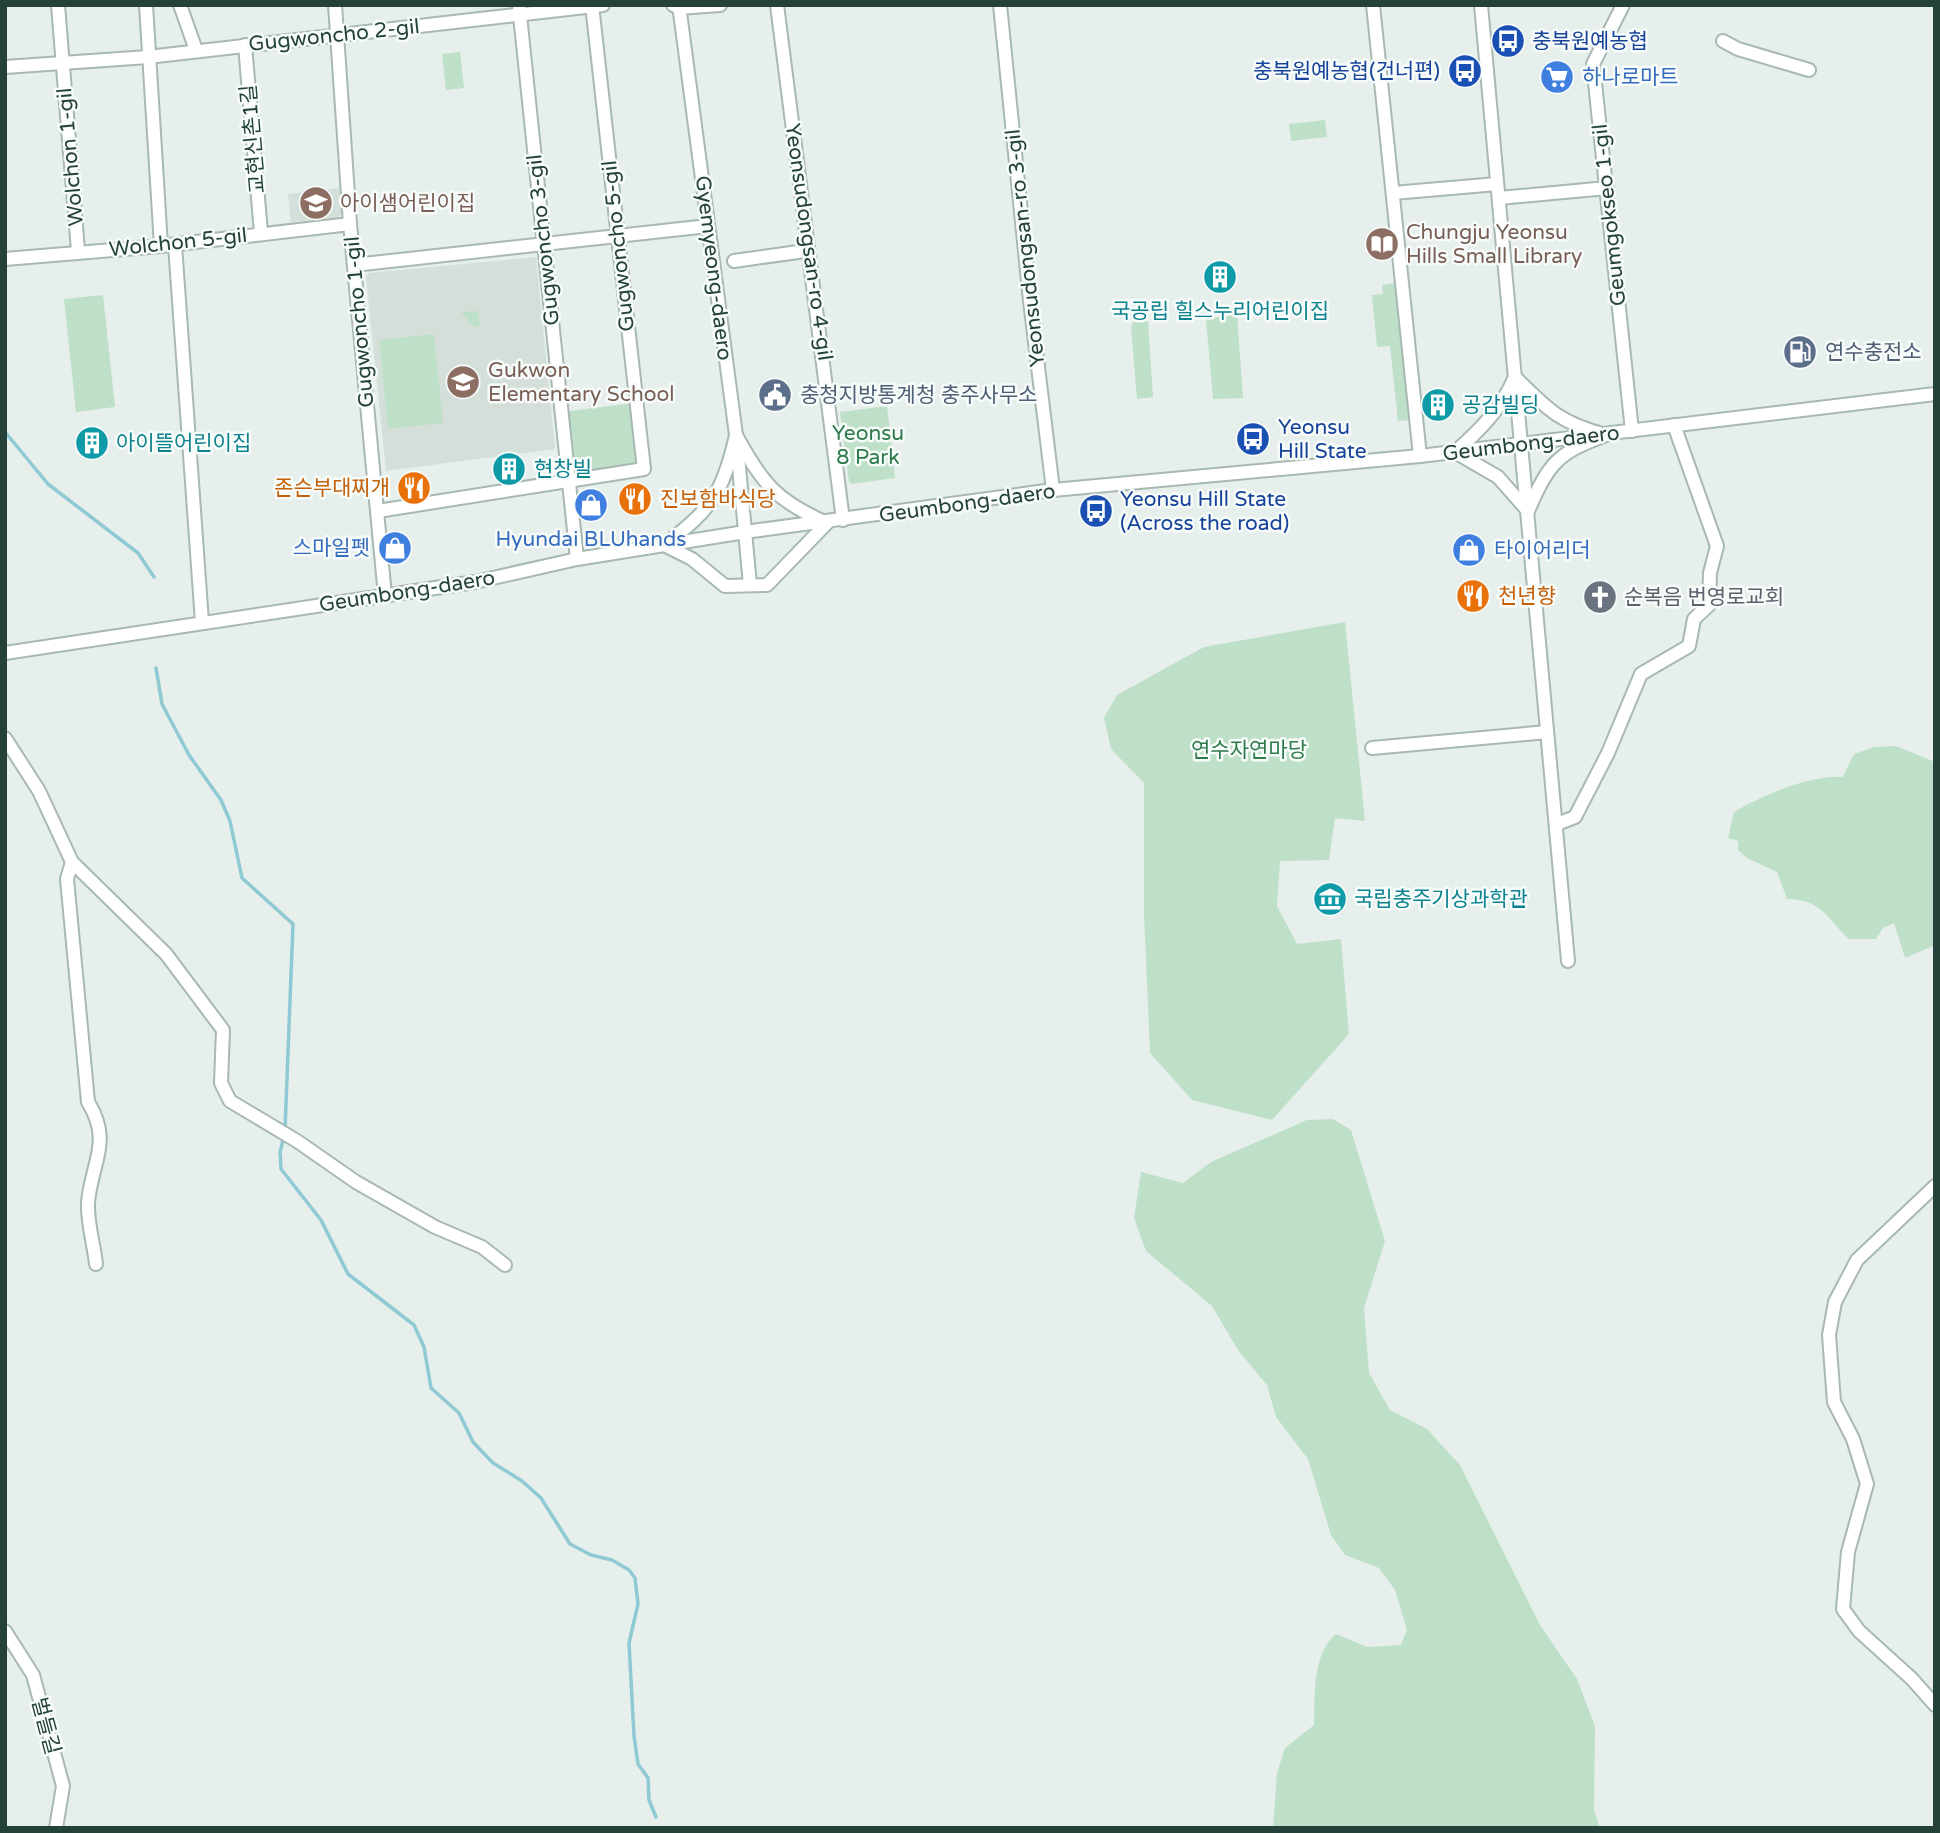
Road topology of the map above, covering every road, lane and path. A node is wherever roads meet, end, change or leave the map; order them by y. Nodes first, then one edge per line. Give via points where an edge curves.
1 (58, 5) edge
2 (146, 5) edge
3 (180, 5) edge
4 (335, 5) edge
5 (720, 5) edge
6 (776, 5) edge
7 (1000, 5) edge
8 (1373, 5) edge
9 (1481, 5) edge
10 (1623, 5) edge
11 (596, 6) edge
12 (677, 6) edge
13 (520, 9) edge
14 (338, 34) junction
15 (1723, 41) dead end
16 (245, 45) junction
17 (196, 50) junction
18 (148, 57) junction
19 (62, 62) junction
20 (5, 67) edge
21 (1810, 70) dead end
22 (1497, 184) junction
23 (1606, 188) junction
24 (1393, 193) junction
25 (1499, 198) junction
26 (350, 224) junction
27 (708, 226) junction
28 (261, 233) junction
29 (617, 236) junction
30 (544, 244) junction
31 (175, 245) junction
32 (161, 246) junction
33 (78, 251) junction
34 (805, 251) dead end
35 (5, 259) edge
36 (734, 261) dead end
37 (354, 265) junction
38 (1515, 377) junction
39 (1935, 394) edge
40 (1674, 425) junction
41 (1633, 431) junction
42 (736, 435) junction
43 (1606, 435) junction
44 (1522, 444) junction
45 (1455, 452) junction
46 (1419, 456) junction
47 (568, 478) junction
48 (1053, 490) junction
49 (378, 511) junction
50 (1528, 511) junction
51 (843, 520) junction
52 (827, 523) junction
53 (745, 532) junction
54 (664, 545) junction
55 (577, 559) junction
56 (750, 585) junction
57 (385, 596) junction
58 (202, 622) junction
59 (5, 653) edge
60 (1548, 732) junction
61 (5, 738) edge
62 (1372, 748) dead end
63 (1557, 824) junction
64 (72, 862) junction
65 (1568, 961) dead end
66 (1935, 1186) edge
67 (96, 1264) dead end
68 (505, 1265) dead end
69 (5, 1631) edge
70 (1935, 1705) edge
71 (56, 1828) edge

1 - 19 street, Wolchon 1-gil
2 - 18 street
3 - 17 street
4 - 14 street, Gugwoncho 1-gil
5 - 12 street
6 - 51 street, Yeonsudongsan-ro 4-gil
7 - 48 street, Yeonsudongsan-ro 3-gil
8 - 24 street
9 - 22 street
10 - 23 street, Geumgokseo 1-gil via 1593,64
11 - 13 street, Gugwoncho 2-gil
11 - 29 street, Gugwoncho 5-gil
12 - 27 street, Gyemyeong-daero
13 - 14 street, Gugwoncho 2-gil
13 - 30 street, Gugwoncho 3-gil
14 - 16 street, Gugwoncho 2-gil
14 - 26 street, Gugwoncho 1-gil
15 - 21 street
16 - 17 street, Gugwoncho 2-gil
16 - 28 street, 교현신촌1길
17 - 18 street, Gugwoncho 2-gil
18 - 19 street, Wolchon 1-gil
18 - 32 street
19 - 20 street, Wolchon 1-gil
19 - 33 street, Wolchon 1-gil
22 - 24 street
22 - 25 street
23 - 25 street
23 - 41 street, Geumgokseo 1-gil
24 - 46 street
25 - 38 street
26 - 28 street, Wolchon 5-gil
26 - 37 street, Gugwoncho 1-gil
27 - 29 street
27 - 42 street, Gyemyeong-daero
28 - 31 street, Wolchon 5-gil
29 - 30 street
29 - 47 street, Gugwoncho 5-gil via 643,469
30 - 37 street
30 - 47 street, Gugwoncho 3-gil
31 - 32 street, Wolchon 5-gil
31 - 58 street
32 - 33 street, Wolchon 5-gil
33 - 35 street, Wolchon 5-gil
34 - 36 street
37 - 49 street, Gugwoncho 1-gil
38 - 43 street via 1557,416 1573,426
38 - 44 street
38 - 45 street via 1492,417
39 - 40 street, Geumbong-daero
40 - 41 street, Geumbong-daero
40 - 63 street via 1717,546 1709,605 1694,620 1689,646 1641,674 1575,817
41 - 43 street, Geumbong-daero
42 - 52 street via 763,482 791,505
42 - 53 street, Gyemyeong-daero
42 - 54 street via 710,506
43 - 44 street, Geumbong-daero
43 - 50 street via 1573,447 1553,464
44 - 45 street, Geumbong-daero
44 - 50 street
45 - 46 street, Geumbong-daero
45 - 50 street via 1497,477
46 - 48 street, Geumbong-daero
47 - 49 street, Gugwoncho 5-gil
47 - 55 street, Gugwoncho 3-gil
48 - 51 street, Geumbong-daero
49 - 57 street, Gugwoncho 1-gil
50 - 60 street
51 - 52 street, Geumbong-daero
52 - 53 street, Geumbong-daero
52 - 56 street via 766,585
53 - 54 street, Geumbong-daero
53 - 56 street, Gyemyeong-daero
54 - 55 street, Geumbong-daero
54 - 56 street via 692,559 725,586
55 - 57 street, Geumbong-daero
57 - 58 street, Geumbong-daero
58 - 59 street, Geumbong-daero
60 - 62 street
60 - 63 street
61 - 64 street via 38,791
63 - 65 street
64 - 67 street via 67,879 88,1102 100,1136 88,1203
64 - 68 street via 166,954 223,1030 221,1083 230,1101 356,1182 435,1227 482,1247
66 - 70 street via 1857,1260 1835,1302 1829,1335 1834,1402 1853,1439 1867,1484 1848,1552 1843,1609 1859,1631
69 - 71 street, 벌들길 via 33,1675 59,1774 62,1786

